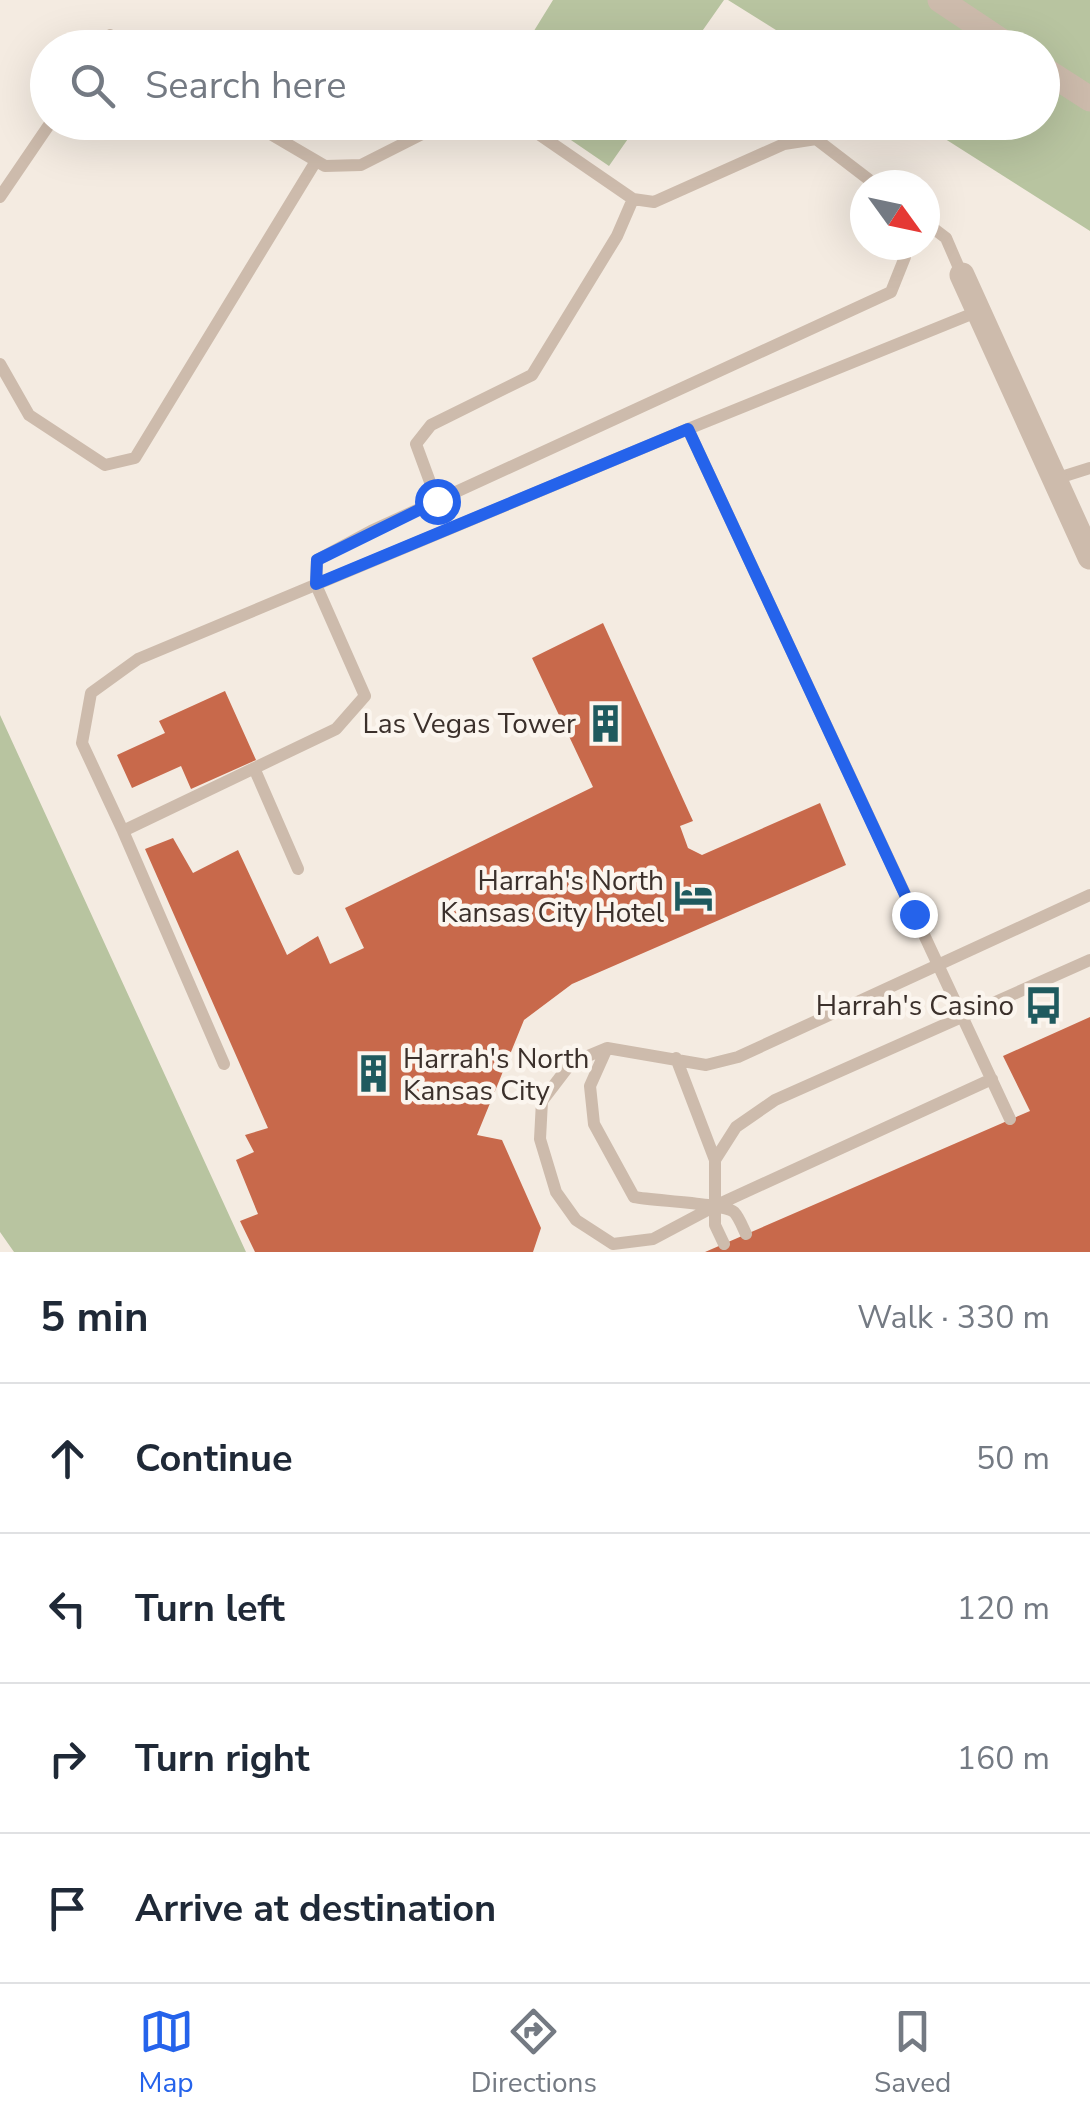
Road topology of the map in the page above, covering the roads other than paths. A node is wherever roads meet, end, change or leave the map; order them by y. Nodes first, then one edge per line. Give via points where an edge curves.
1 (940, 0) edge
2 (985, 30) edge
3 (1060, 80) edge
4 (1090, 100) edge
5 (39, 140) edge
6 (280, 140) edge
7 (410, 140) edge
8 (547, 140) edge
9 (810, 140) edge
10 (817, 140) edge
11 (316, 162) junction
12 (856, 170) edge
13 (0, 197) edge
14 (634, 199) junction
15 (940, 233) edge
16 (904, 260) edge
17 (962, 275) joint
18 (979, 311) junction
19 (0, 364) edge
20 (688, 429) junction
21 (1090, 468) edge
22 (1055, 478) junction
23 (437, 501) junction
24 (1090, 557) edge
25 (316, 584) junction
26 (254, 768) junction
27 (122, 831) junction
28 (298, 869) dead end
29 (1090, 895) edge
30 (1090, 960) edge
31 (938, 965) junction
32 (963, 1018) junction
33 (607, 1048) junction
34 (676, 1058) junction
35 (224, 1064) dead end
36 (992, 1079) junction
37 (1010, 1119) dead end
38 (715, 1160) junction
39 (717, 1205) junction
40 (746, 1234) dead end
41 (724, 1244) dead end

1 - 2 street
3 - 4 street
5 - 13 lane
6 - 11 lane
7 - 11 lane via 361,165
8 - 14 lane
9 - 14 lane via 784,144 654,202
10 - 12 lane
11 - 19 lane via 135,458 106,465 30,416
14 - 23 lane via 532,375 432,426 416,444
15 - 17 lane
16 - 23 lane via 891,292
17 - 18 street
18 - 20 lane
18 - 22 street
20 - 25 lane
20 - 31 lane
21 - 22 lane
22 - 24 street
23 - 25 lane via 317,560
25 - 26 lane via 365,696 336,729
25 - 27 lane via 138,659 91,693 82,742
26 - 27 lane
26 - 28 lane
27 - 35 lane
29 - 31 lane
30 - 32 lane
31 - 32 lane
31 - 34 lane via 738,1057 706,1065
32 - 36 lane
32 - 38 lane via 775,1100 736,1127
33 - 34 lane
33 - 39 lane via 590,1086 594,1124 634,1197
33 - 39 lane via 571,1062 542,1101 540,1139 556,1192 576,1220 612,1244 653,1238
34 - 38 lane
36 - 37 lane
36 - 39 lane
38 - 39 lane
39 - 40 lane via 736,1213
39 - 41 lane via 715,1225

